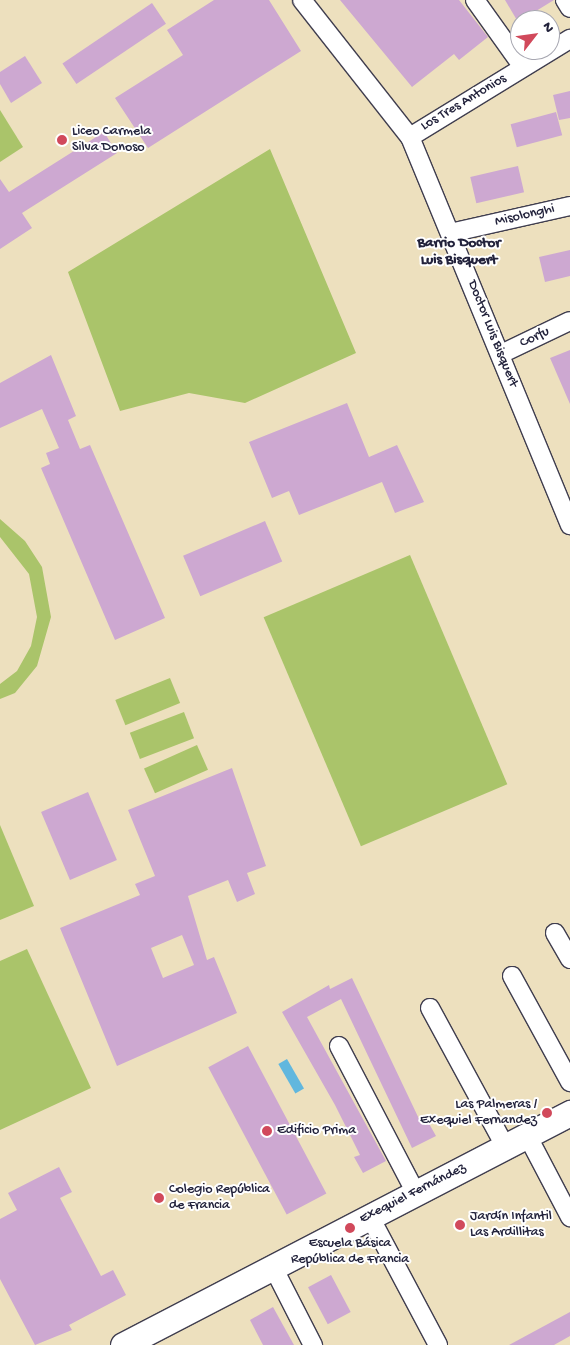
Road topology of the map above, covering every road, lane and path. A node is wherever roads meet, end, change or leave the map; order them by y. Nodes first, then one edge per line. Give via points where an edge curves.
1 (302, 0) edge
2 (475, 0) edge
3 (565, 0) edge
4 (570, 8) edge
5 (570, 39) edge
6 (523, 67) junction
7 (410, 137) junction
8 (570, 206) edge
9 (450, 233) junction
10 (570, 321) edge
11 (501, 354) junction
12 (570, 525) edge
13 (555, 932) dead end
14 (570, 959) edge
15 (512, 976) dead end
16 (430, 1008) dead end
17 (339, 1046) dead end
18 (570, 1082) edge
19 (570, 1113) edge
20 (527, 1135) junction
21 (505, 1146) junction
22 (416, 1193) junction
23 (570, 1216) edge
24 (370, 1217) junction
25 (273, 1267) junction
26 (123, 1345) edge
27 (313, 1345) edge
28 (438, 1345) edge

1 - 7 street, Doctor Luis Bisquert
2 - 6 street
3 - 4 street
5 - 6 street, Los Tres Antonios
6 - 7 street, Los Tres Antonios
7 - 9 street, Doctor Luis Bisquert
8 - 9 street, Misolonghi
9 - 11 street, Doctor Luis Bisquert
10 - 11 street, Corfu
11 - 12 street, Doctor Luis Bisquert
13 - 14 street
15 - 18 street
16 - 21 street
17 - 22 street
19 - 20 street, Exequiel Fernández
20 - 21 street, Exequiel Fernández
20 - 23 street
21 - 22 street, Exequiel Fernández
22 - 24 street, Exequiel Fernández
24 - 25 street, Exequiel Fernández
24 - 28 street
25 - 26 street, Exequiel Fernández
25 - 27 street

